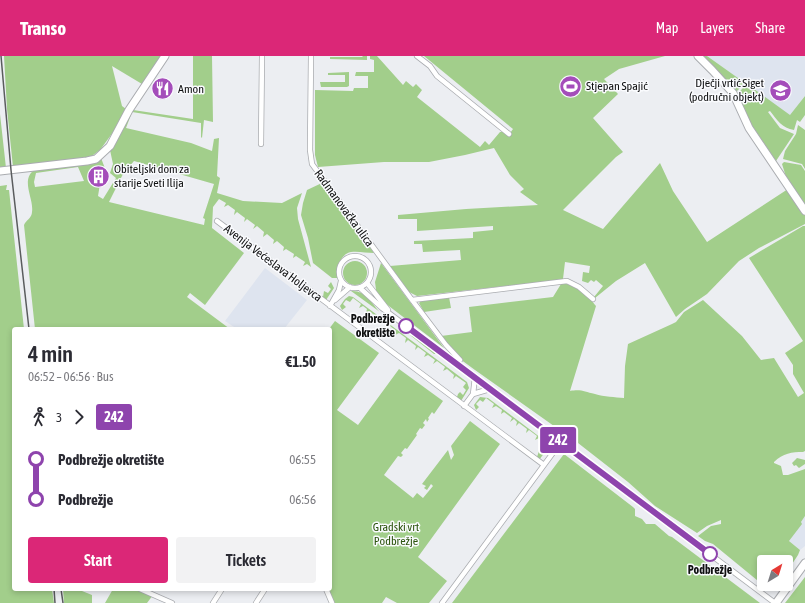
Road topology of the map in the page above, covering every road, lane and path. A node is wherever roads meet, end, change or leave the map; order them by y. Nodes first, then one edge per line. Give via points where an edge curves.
1 (165, 56) edge
2 (262, 56) edge
3 (311, 56) edge
4 (417, 56) edge
5 (698, 56) edge
6 (509, 134) dead end
7 (261, 144) dead end
8 (0, 171) edge
9 (805, 211) edge
10 (217, 221) dead end
11 (341, 281) junction
12 (367, 283) junction
13 (350, 288) junction
14 (360, 288) junction
15 (593, 299) dead end
16 (412, 300) junction
17 (334, 301) junction
18 (330, 306) junction
19 (394, 316) junction
20 (460, 360) dead end
21 (475, 377) junction
22 (490, 389) junction
23 (474, 394) junction
24 (464, 406) junction
25 (561, 442) junction
26 (544, 465) junction
27 (805, 563) edge
28 (145, 591) edge
29 (221, 591) edge
30 (264, 591) edge
31 (327, 591) edge
32 (172, 603) edge
33 (213, 603) edge
34 (256, 603) edge
35 (332, 603) edge
36 (442, 603) edge
37 (776, 603) edge

1 - 8 street via 129,110 114,140 101,156 87,161
2 - 7 street
3 - 16 street, Radmanovačka ulica via 312,164
4 - 6 street via 430,66 436,76
5 - 9 street via 733,93 750,128
10 - 18 street, Avenija Većeslava Holjevca
11 - 12 street via 340,265 353,256 367,263 371,273
11 - 13 street
11 - 17 street, Avenija Većeslava Holjevca
12 - 14 street
12 - 19 street
13 - 14 street
13 - 17 street, Avenija Većeslava Holjevca
14 - 19 street
15 - 16 street via 567,281
16 - 20 street, Radmanovačka ulica
17 - 18 street, Avenija Većeslava Holjevca
18 - 24 street, Avenija Većeslava Holjevca
19 - 21 street
21 - 22 street
21 - 23 street
22 - 23 street
22 - 25 street
23 - 24 street
24 - 26 street, Avenija Većeslava Holjevca
25 - 26 street
25 - 37 street
26 - 36 street
27 - 37 street
28 - 32 street
29 - 33 street
30 - 34 street
31 - 35 street

